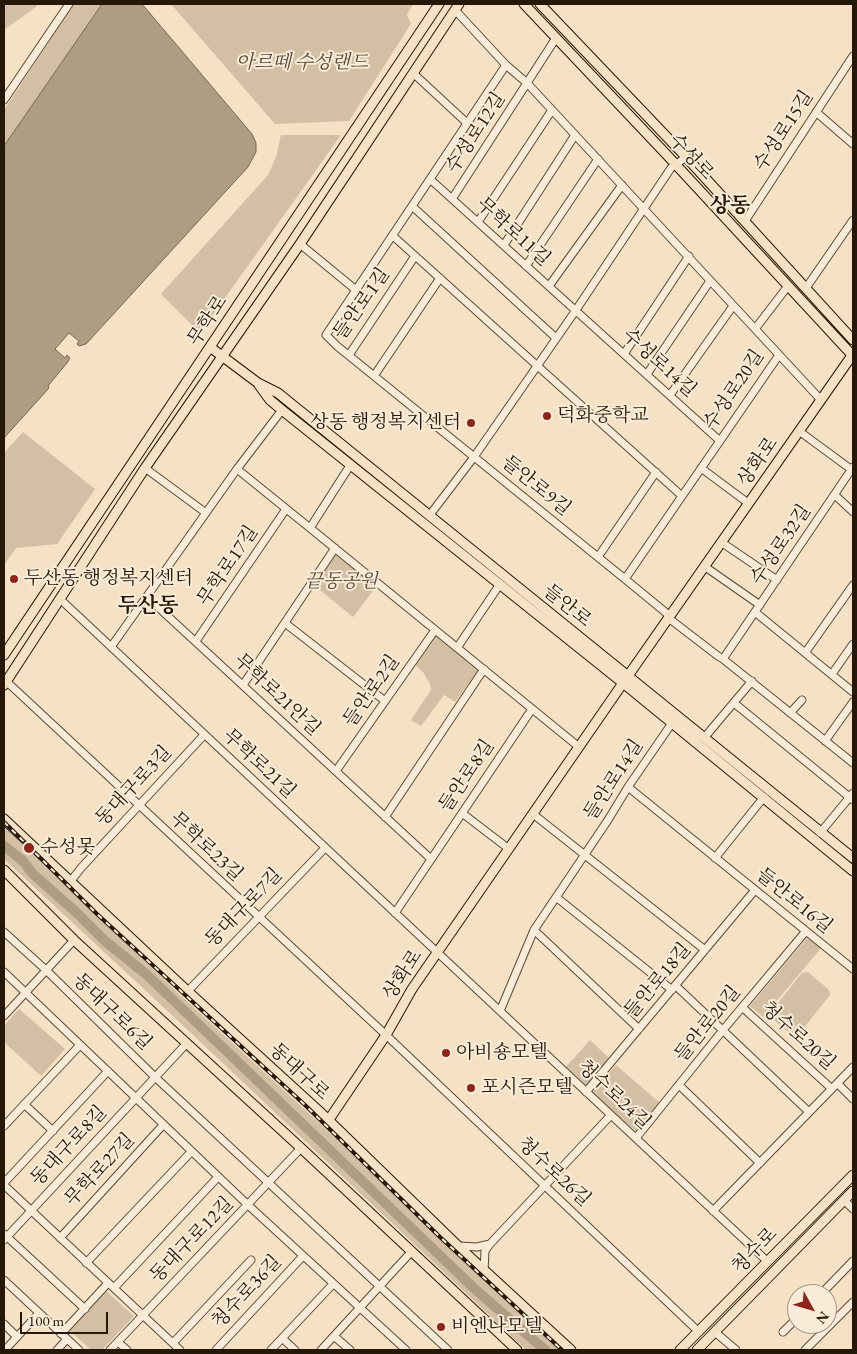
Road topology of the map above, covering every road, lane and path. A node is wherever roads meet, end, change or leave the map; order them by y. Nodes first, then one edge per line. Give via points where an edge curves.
1 (69, 4) edge
2 (439, 4) edge
3 (524, 4) edge
4 (540, 4) edge
5 (457, 7) edge
6 (556, 38) junction
7 (852, 59) edge
8 (506, 65) junction
9 (413, 73) junction
10 (527, 83) junction
11 (4, 100) edge
12 (552, 110) junction
13 (816, 112) junction
14 (467, 123) junction
15 (575, 135) junction
16 (853, 144) edge
17 (686, 157) junction
18 (598, 160) junction
19 (676, 164) junction
20 (430, 179) junction
21 (622, 185) junction
22 (452, 199) junction
23 (412, 206) junction
24 (644, 209) junction
25 (745, 220) junction
26 (853, 220) edge
27 (478, 222) junction
28 (393, 236) junction
29 (300, 244) junction
30 (504, 245) junction
31 (415, 256) junction
32 (689, 256) junction
33 (526, 266) junction
34 (440, 278) junction
35 (710, 281) junction
36 (549, 286) junction
37 (788, 286) junction
38 (806, 288) junction
39 (356, 290) junction
40 (733, 306) junction
41 (576, 310) junction
42 (755, 329) junction
43 (556, 338) junction
44 (853, 340) edge
45 (210, 348) junction
46 (624, 354) junction
47 (349, 355) junction
48 (779, 355) junction
49 (853, 355) edge
50 (222, 356) junction
51 (537, 366) junction
52 (646, 374) junction
53 (374, 376) junction
54 (258, 383) junction
55 (670, 395) junction
56 (821, 400) junction
57 (282, 410) junction
58 (799, 430) junction
59 (720, 441) junction
60 (474, 457) junction
61 (351, 464) junction
62 (145, 468) junction
63 (701, 468) junction
64 (852, 469) edge
65 (237, 470) junction
66 (656, 472) junction
67 (835, 495) junction
68 (682, 496) junction
69 (748, 504) junction
70 (286, 509) junction
71 (853, 512) edge
72 (206, 513) junction
73 (429, 516) junction
74 (310, 528) junction
75 (721, 542) junction
76 (334, 548) junction
77 (598, 557) junction
78 (704, 566) junction
79 (625, 579) junction
80 (777, 580) junction
81 (500, 584) junction
82 (853, 585) edge
83 (147, 597) junction
84 (60, 599) junction
85 (760, 605) junction
86 (755, 612) junction
87 (670, 616) junction
88 (284, 623) junction
89 (435, 630) junction
90 (196, 642) junction
91 (853, 644) edge
92 (111, 648) junction
93 (457, 648) junction
94 (804, 652) junction
95 (4, 655) edge
96 (723, 658) junction
97 (484, 670) junction
98 (832, 674) junction
99 (626, 679) junction
100 (752, 681) junction
101 (5, 683) edge
102 (243, 685) junction
103 (853, 692) edge
104 (802, 700) dead end
105 (385, 701) junction
106 (853, 702) edge
107 (734, 703) junction
108 (532, 709) junction
109 (790, 713) junction
110 (672, 723) junction
111 (204, 735) junction
112 (704, 738) junction
113 (825, 741) junction
114 (579, 747) junction
115 (853, 763) edge
116 (336, 771) junction
117 (628, 787) junction
118 (764, 797) junction
119 (852, 797) edge
120 (138, 805) junction
121 (462, 813) junction
122 (533, 814) junction
123 (385, 817) junction
124 (4, 819) edge
125 (820, 833) junction
126 (325, 848) junction
127 (509, 849) junction
128 (584, 855) junction
129 (715, 858) junction
130 (853, 858) edge
131 (431, 859) junction
132 (4, 870) edge
133 (853, 871) edge
134 (70, 882) junction
135 (755, 890) junction
136 (556, 897) junction
137 (395, 913) junction
138 (258, 917) junction
139 (534, 930) junction
140 (806, 931) junction
141 (4, 932) edge
142 (74, 940) junction
143 (705, 950) junction
144 (437, 953) junction
145 (852, 967) edge
146 (46, 970) junction
147 (4, 972) edge
148 (674, 988) junction
149 (25, 992) junction
150 (188, 992) junction
151 (742, 1007) junction
152 (500, 1011) junction
153 (4, 1016) edge
154 (639, 1029) junction
155 (723, 1030) junction
156 (386, 1035) junction
157 (187, 1044) junction
158 (80, 1045) junction
159 (853, 1068) edge
160 (108, 1071) junction
161 (156, 1077) junction
162 (679, 1085) junction
163 (835, 1086) junction
164 (586, 1092) junction
165 (136, 1098) junction
166 (853, 1099) edge
167 (24, 1104) junction
168 (809, 1112) junction
169 (611, 1115) junction
170 (328, 1121) junction
171 (163, 1125) junction
172 (4, 1126) edge
173 (53, 1131) junction
174 (636, 1138) junction
175 (301, 1148) junction
176 (191, 1152) junction
177 (760, 1163) junction
178 (853, 1175) edge
179 (218, 1177) junction
180 (268, 1183) junction
181 (4, 1184) edge
182 (545, 1186) junction
183 (853, 1191) edge
184 (844, 1200) junction
185 (248, 1205) junction
186 (853, 1209) edge
187 (30, 1210) junction
188 (713, 1211) junction
189 (5, 1236) edge
190 (60, 1238) junction
191 (490, 1244) junction
192 (458, 1246) junction
193 (412, 1251) junction
194 (303, 1256) junction
195 (251, 1260) dead end
196 (853, 1261) edge
197 (768, 1262) junction
198 (86, 1263) junction
199 (484, 1271) junction
200 (4, 1280) edge
201 (333, 1284) junction
202 (831, 1284) edge
203 (111, 1286) junction
204 (379, 1288) junction
205 (853, 1302) edge
206 (84, 1309) junction
207 (360, 1309) junction
208 (39, 1313) junction
209 (143, 1315) junction
210 (4, 1324) edge
211 (787, 1328) edge
212 (700, 1332) junction
213 (715, 1332) junction
214 (783, 1332) dead end
215 (61, 1334) junction
216 (334, 1336) junction
217 (17, 1337) junction
218 (282, 1338) junction
219 (67, 1339) junction
220 (118, 1342) junction
221 (173, 1343) junction
222 (5, 1350) edge
223 (57, 1350) edge
224 (79, 1350) edge
225 (110, 1350) edge
226 (127, 1350) edge
227 (180, 1350) edge
228 (216, 1350) edge
229 (271, 1350) edge
230 (295, 1350) edge
231 (321, 1350) edge
232 (350, 1350) edge
233 (406, 1350) edge
234 (448, 1350) edge
235 (517, 1350) edge
236 (571, 1350) edge
237 (680, 1350) edge
238 (697, 1350) edge
239 (736, 1350) edge
240 (805, 1350) edge

1 - 11 street
2 - 45 main road, 무학로
3 - 6 main road, 수성로
4 - 17 main road, 수성로
5 - 8 street, 무학로
5 - 9 main road, 무학로
6 - 10 street, 수성로12길
6 - 19 main road, 수성로
7 - 13 street, 수성로15길
8 - 10 street
8 - 14 street
9 - 14 street
9 - 29 main road, 무학로
10 - 12 street, 수성로12길
10 - 22 street, 수성로12길
12 - 15 street, 수성로12길
12 - 27 street
13 - 16 street
13 - 25 street, 수성로15길
14 - 20 street
15 - 18 street, 수성로12길
15 - 30 street
17 - 19 street
17 - 25 main road, 수성로
18 - 21 street, 수성로12길
18 - 33 street
19 - 24 street
19 - 37 main road, 수성로
20 - 22 street, 무학로11길
20 - 23 street
21 - 24 street, 수성로12길
21 - 36 street
22 - 27 street, 무학로11길
23 - 28 street
23 - 43 street
24 - 32 street, 수성로12길
24 - 41 street
25 - 38 main road, 수성로
26 - 38 street
27 - 30 street, 무학로11길
28 - 31 street
28 - 39 street
29 - 39 street
29 - 50 main road, 무학로
30 - 33 street, 무학로11길
31 - 34 street
31 - 47 street, 들안로1길
32 - 35 street, 수성로12길
32 - 46 street
33 - 36 street, 무학로11길
34 - 51 street
34 - 53 street
35 - 40 street, 수성로12길
35 - 52 street
36 - 41 street, 무학로11길
37 - 42 street, 수성로20길
37 - 49 main road, 수성로
38 - 44 main road, 수성로
39 - 47 street, 들안로1길 via 326,335
40 - 42 street, 수성로12길
40 - 55 street
41 - 43 street
41 - 46 street, 수성로14길
42 - 48 street, 수성로20길
43 - 51 street
45 - 50 main road, 들안로
45 - 95 main road, 무학로
46 - 52 street, 수성로14길
47 - 53 street, 들안로9길
48 - 56 street
48 - 59 street, 수성로20길
49 - 56 main road, 상화로
50 - 54 main road, 들안로
50 - 62 main road, 무학로
51 - 60 street
51 - 66 street
52 - 55 street, 수성로14길
53 - 60 street, 들안로9길
54 - 57 main road, 들안로
54 - 73 main road, 들안로 via 278,393
55 - 59 street, 수성로14길
56 - 58 main road, 상화로
57 - 61 main road, 들안로
57 - 65 street
58 - 64 street
58 - 69 main road, 상화로
59 - 63 street, 수성로20길
60 - 73 street
60 - 77 street, 들안로9길
61 - 74 street
61 - 81 main road, 들안로
62 - 72 street
62 - 84 main road, 무학로
63 - 68 street, 수성로20길
63 - 69 street
64 - 67 street, 수성로32길
65 - 70 street
65 - 72 street
66 - 68 street
66 - 77 street
67 - 71 street, 수성로32길
67 - 80 street, 수성로32길
68 - 79 street, 수성로20길
69 - 75 main road, 상화로
70 - 74 street
70 - 90 street, 무학로17길
72 - 83 street
73 - 99 main road, 들안로
74 - 76 street
75 - 78 main road, 상화로
75 - 80 street
76 - 88 street
76 - 89 street
77 - 79 street
78 - 85 street
78 - 87 main road, 상화로
79 - 87 street
80 - 85 street, 수성로32길
81 - 93 street
81 - 99 main road, 들안로
82 - 94 street
83 - 90 street, 무학로21안길
83 - 92 street
84 - 92 street, 무학로21길
84 - 101 main road, 무학로
85 - 86 street, 수성로32길
86 - 94 street
86 - 96 street, 수성로32길
87 - 96 street via 671,620
87 - 99 main road, 상화로
88 - 102 street
88 - 105 street
89 - 93 street
89 - 105 street, 들안로2길
90 - 102 street, 무학로21안길
91 - 98 street
92 - 111 street, 무학로21길
93 - 97 street
94 - 98 street
96 - 100 street
97 - 108 street
97 - 123 street
98 - 103 street
99 - 110 main road, 들안로
99 - 112 main road, 들안로
99 - 114 main road, 상화로
100 - 107 street
100 - 109 street
101 - 120 street, 무학로23길
102 - 116 street, 무학로21안길
104 - 109 street
105 - 116 street, 들안로2길
106 - 113 street
107 - 112 street
107 - 119 street
108 - 114 street
108 - 121 street, 들안로8길
109 - 113 street
110 - 117 street, 들안로14길
110 - 118 main road, 들안로
111 - 120 street, 동대구로3길
111 - 126 street, 무학로21길
112 - 125 main road, 들안로
113 - 115 street
114 - 122 main road, 상화로
116 - 123 street, 무학로21안길
117 - 128 street, 들안로14길
117 - 129 street, 들안로16길
118 - 129 street
118 - 133 main road, 들안로
119 - 125 street
120 - 134 street, 동대구로3길
120 - 138 street, 무학로23길
121 - 127 street
121 - 131 street, 들안로8길
122 - 127 main road, 상화로
122 - 128 street
123 - 131 street, 무학로21안길
124 - 134 main road, 동대구로
125 - 130 main road, 들안로
126 - 137 street, 무학로21길
126 - 138 street, 동대구로7길
127 - 144 main road, 상화로
128 - 136 street, 들안로14길
128 - 143 street
129 - 135 street, 들안로16길
131 - 137 street, 들안로8길
132 - 142 main road
134 - 150 main road, 동대구로
135 - 140 street, 들안로16길
135 - 143 street, 들안로18길
136 - 139 street, 들안로14길
136 - 148 street
137 - 144 street, 무학로21길
138 - 150 street, 동대구로7길
138 - 156 street, 무학로23길
139 - 152 street, 들안로14길
139 - 154 street
140 - 145 street, 들안로16길
140 - 151 street, 들안로20길
141 - 146 street, 동대구로6길
142 - 146 street, 동대구로6길
142 - 157 main road
143 - 148 street, 들안로18길
144 - 152 street, 청수로24길
144 - 156 main road, 상화로
146 - 149 street, 동대구로6길
146 - 161 street, 동대구로6길
147 - 149 street
148 - 154 street, 들안로18길
148 - 155 street
149 - 153 street, 동대구로6길
149 - 158 street
150 - 170 main road, 동대구로
151 - 155 street, 들안로20길
151 - 163 street, 청수로20길
152 - 164 street, 청수로24길
154 - 164 street, 들안로18길
155 - 162 street, 들안로20길
155 - 168 street
156 - 170 main road, 상화로
156 - 182 street, 청수로26길
157 - 161 street, 동대구로8길
157 - 175 main road
158 - 160 street
158 - 167 street
159 - 163 street
160 - 165 street
160 - 173 street
161 - 165 street, 동대구로8길
161 - 180 street
162 - 174 street, 들안로20길
162 - 177 street
163 - 166 street, 청수로20길
163 - 168 street, 청수로20길
164 - 169 street, 청수로24길
165 - 171 street
165 - 187 street, 동대구로8길
167 - 172 street
167 - 173 street
168 - 177 street, 청수로20길
169 - 174 street, 청수로24길
169 - 182 street
170 - 192 main road, 동대구로
171 - 176 street
171 - 190 street, 무학로27길
173 - 181 street
174 - 188 street, 청수로24길
175 - 180 street, 동대구로12길
175 - 193 main road
176 - 179 street
176 - 198 street
177 - 188 street, 청수로20길
178 - 197 main road, 청수로
179 - 185 street
179 - 203 street
180 - 185 street, 동대구로12길
180 - 204 street
181 - 187 street
182 - 191 street
182 - 212 street, 청수로26길
183 - 184 main road, 청수로
184 - 186 street
184 - 213 main road, 청수로
185 - 194 street
185 - 209 street, 동대구로12길
187 - 189 street, 동대구로8길
187 - 190 street
188 - 197 street, 청수로24길
189 - 206 street, 동대구로8길
190 - 198 street
191 - 192 street
191 - 199 street via 485,1251
192 - 199 main road, 동대구로
193 - 204 street
193 - 235 main road
194 - 201 street
194 - 228 street, 청수로36길
195 - 221 street, 청수로36길
196 - 202 street
197 - 212 main road, 청수로
198 - 203 street
199 - 236 main road, 동대구로
200 - 208 street
201 - 207 street
201 - 218 street
203 - 206 street
203 - 209 street
204 - 207 street
204 - 234 street
205 - 240 street
206 - 215 street
207 - 216 street
207 - 233 street
208 - 215 street
208 - 217 street
209 - 220 street, 동대구로12길
209 - 221 street
210 - 217 street
211 - 214 street
212 - 237 main road, 청수로
213 - 238 main road, 청수로
213 - 239 street
215 - 219 street
216 - 231 street
216 - 232 street
217 - 222 street
218 - 229 street
218 - 230 street
219 - 223 street
219 - 224 street
220 - 225 street, 동대구로12길
220 - 226 street
221 - 227 street

